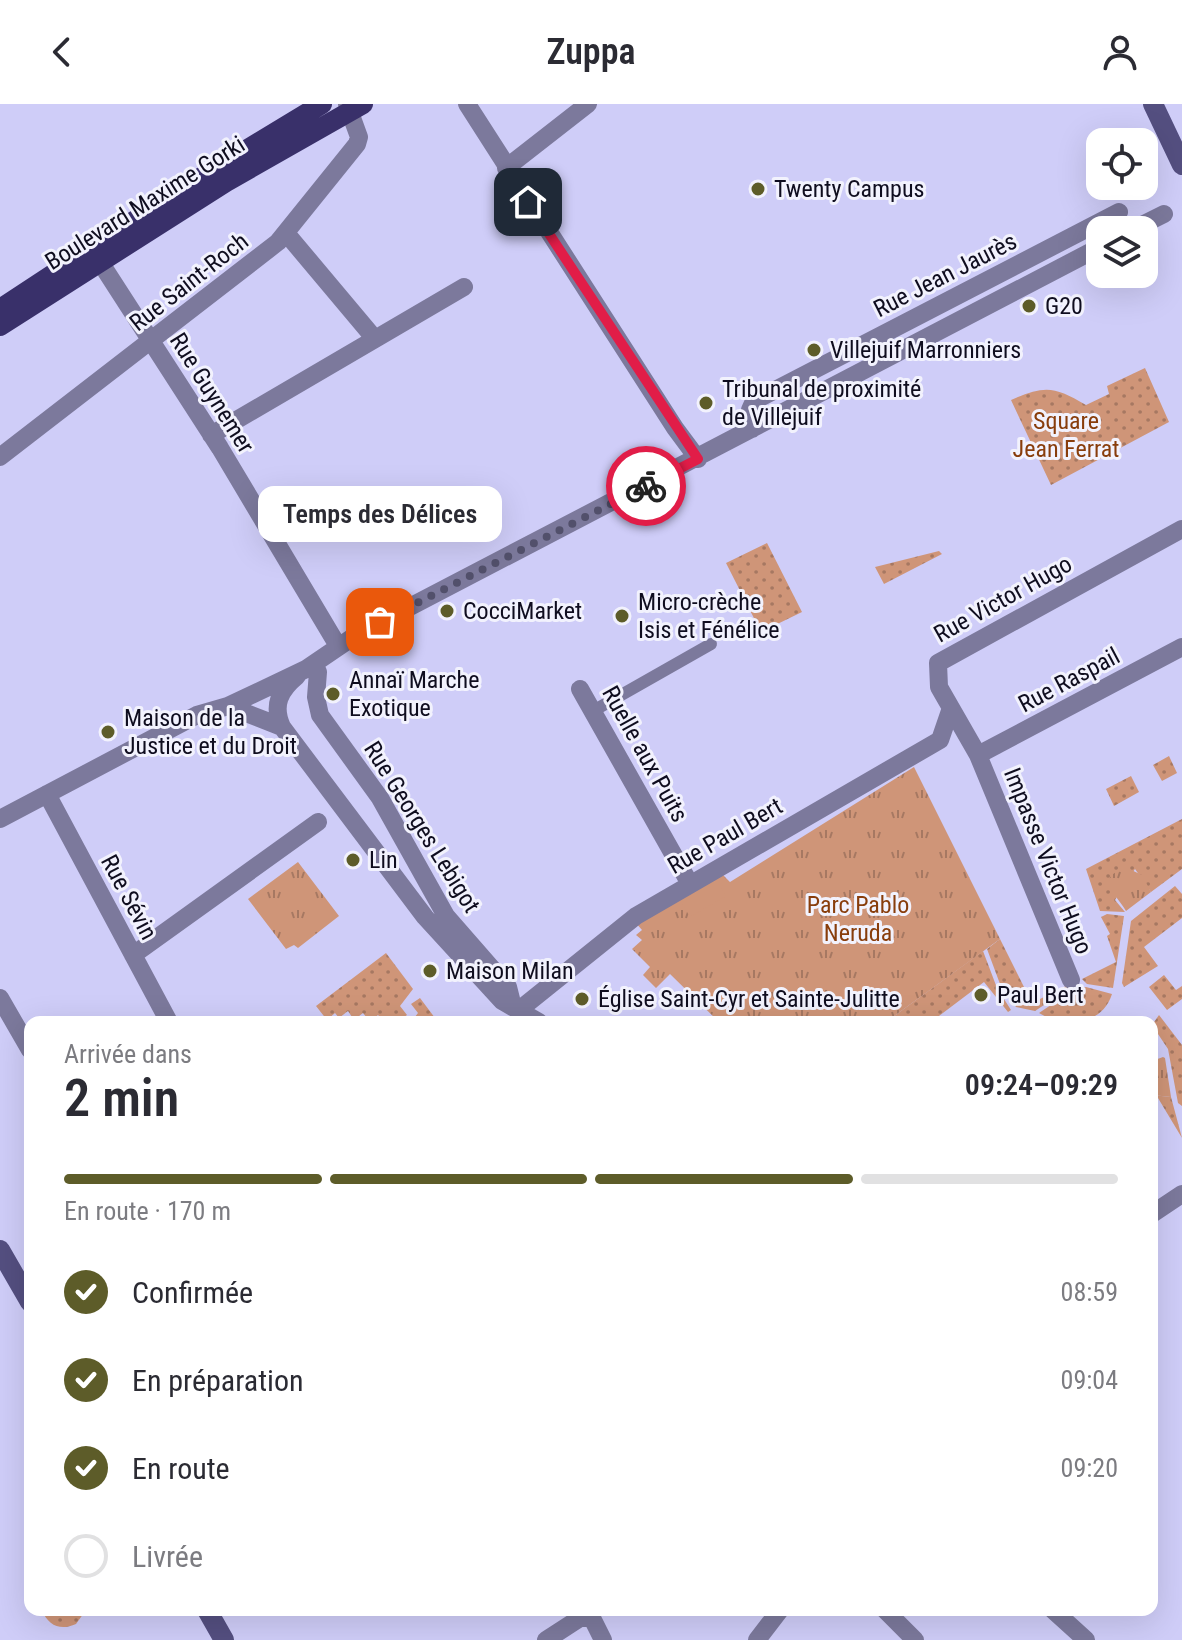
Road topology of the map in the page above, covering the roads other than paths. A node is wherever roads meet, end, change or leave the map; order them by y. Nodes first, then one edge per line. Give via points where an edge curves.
1 (322, 104) edge
2 (467, 104) edge
3 (588, 104) edge
4 (1153, 104) edge
5 (353, 106) edge
6 (1182, 165) edge
7 (506, 168) junction
8 (1119, 212) dead end
9 (1164, 214) dead end
10 (1114, 216) edge
11 (1158, 217) edge
12 (286, 233) junction
13 (1086, 233) edge
14 (1086, 254) edge
15 (96, 256) junction
16 (464, 287) dead end
17 (961, 293) junction
18 (0, 309) edge
19 (971, 312) junction
20 (0, 326) edge
21 (375, 339) junction
22 (153, 342) junction
23 (752, 429) junction
24 (211, 435) junction
25 (0, 457) edge
26 (698, 459) junction
27 (1182, 529) edge
28 (711, 644) dead end
29 (338, 646) junction
30 (1182, 647) edge
31 (310, 666) junction
32 (580, 689) dead end
33 (228, 706) junction
34 (951, 708) junction
35 (593, 711) junction
36 (282, 727) junction
37 (940, 740) junction
38 (978, 755) junction
39 (47, 794) junction
40 (0, 819) edge
41 (318, 822) dead end
42 (690, 884) junction
43 (133, 955) junction
44 (1071, 980) dead end
45 (0, 998) edge
46 (516, 1008) junction
47 (166, 1016) edge
48 (529, 1016) edge
49 (24, 1040) edge
50 (1182, 1194) edge
51 (1158, 1210) edge
52 (0, 1250) edge
53 (24, 1292) edge
54 (210, 1616) edge
55 (586, 1616) edge
56 (594, 1616) edge
57 (775, 1616) edge
58 (891, 1616) edge
59 (1060, 1616) edge
60 (224, 1640) edge
61 (546, 1640) edge
62 (603, 1640) edge
63 (757, 1640) edge
64 (915, 1640) edge
65 (1086, 1640) edge

1 - 15 main road, Boulevard Maxime Gorki
2 - 7 street
3 - 7 street
4 - 6 main road
5 - 12 street, Rue Saint-Roch via 357,144
5 - 15 main road, Boulevard Maxime Gorki
7 - 26 street
8 - 10 street, Rue Jean Jaurès
9 - 11 street
12 - 21 street
12 - 22 street, Rue Saint-Roch
13 - 17 street, Rue Jean Jaurès
14 - 19 street, Rue Jean Jaurès
15 - 18 main road, Boulevard Maxime Gorki
15 - 20 main road, Boulevard Maxime Gorki
15 - 22 street, Rue Guynemer
16 - 21 street
17 - 19 street
17 - 23 street, Rue Jean Jaurès via 754,401
19 - 23 street, Rue Jean Jaurès
21 - 24 street
22 - 24 street, Rue Guynemer
22 - 25 street, Rue Saint-Roch
23 - 26 street, Rue Jean Jaurès
24 - 29 street, Rue Guynemer
26 - 29 street, Rue Jean Jaurès
27 - 34 street, Rue Victor Hugo via 938,663 939,687
28 - 35 street
29 - 31 street, Rue Jean Jaurès
30 - 38 street, Rue Raspail
31 - 33 street, Rue Jean Jaurès
31 - 36 street via 280,694 276,710
31 - 46 street, Rue Georges Lebigot via 318,672 320,715 380,798 446,916 508,987
32 - 35 street, Ruelle aux Puits
33 - 36 street
33 - 39 street, Rue Jean Jaurès via 197,715
34 - 37 street
34 - 38 street, Rue Victor Hugo
35 - 42 street, Ruelle aux Puits
36 - 46 street, Rue Georges Lebigot via 425,917 494,993
37 - 38 street, Impasse Victor Hugo
37 - 42 street, Rue Paul Bert
38 - 44 street, Impasse Victor Hugo
39 - 40 street, Rue Jean Jaurès
39 - 43 street, Rue Sévin
41 - 43 street
42 - 46 street, Rue Paul Bert via 622,926
43 - 47 street, Rue Sévin
45 - 49 street
46 - 48 street, Rue Georges Lebigot
50 - 51 street
52 - 53 main road
54 - 60 main road
55 - 61 street
56 - 62 street
57 - 63 street
58 - 64 street
59 - 65 street

